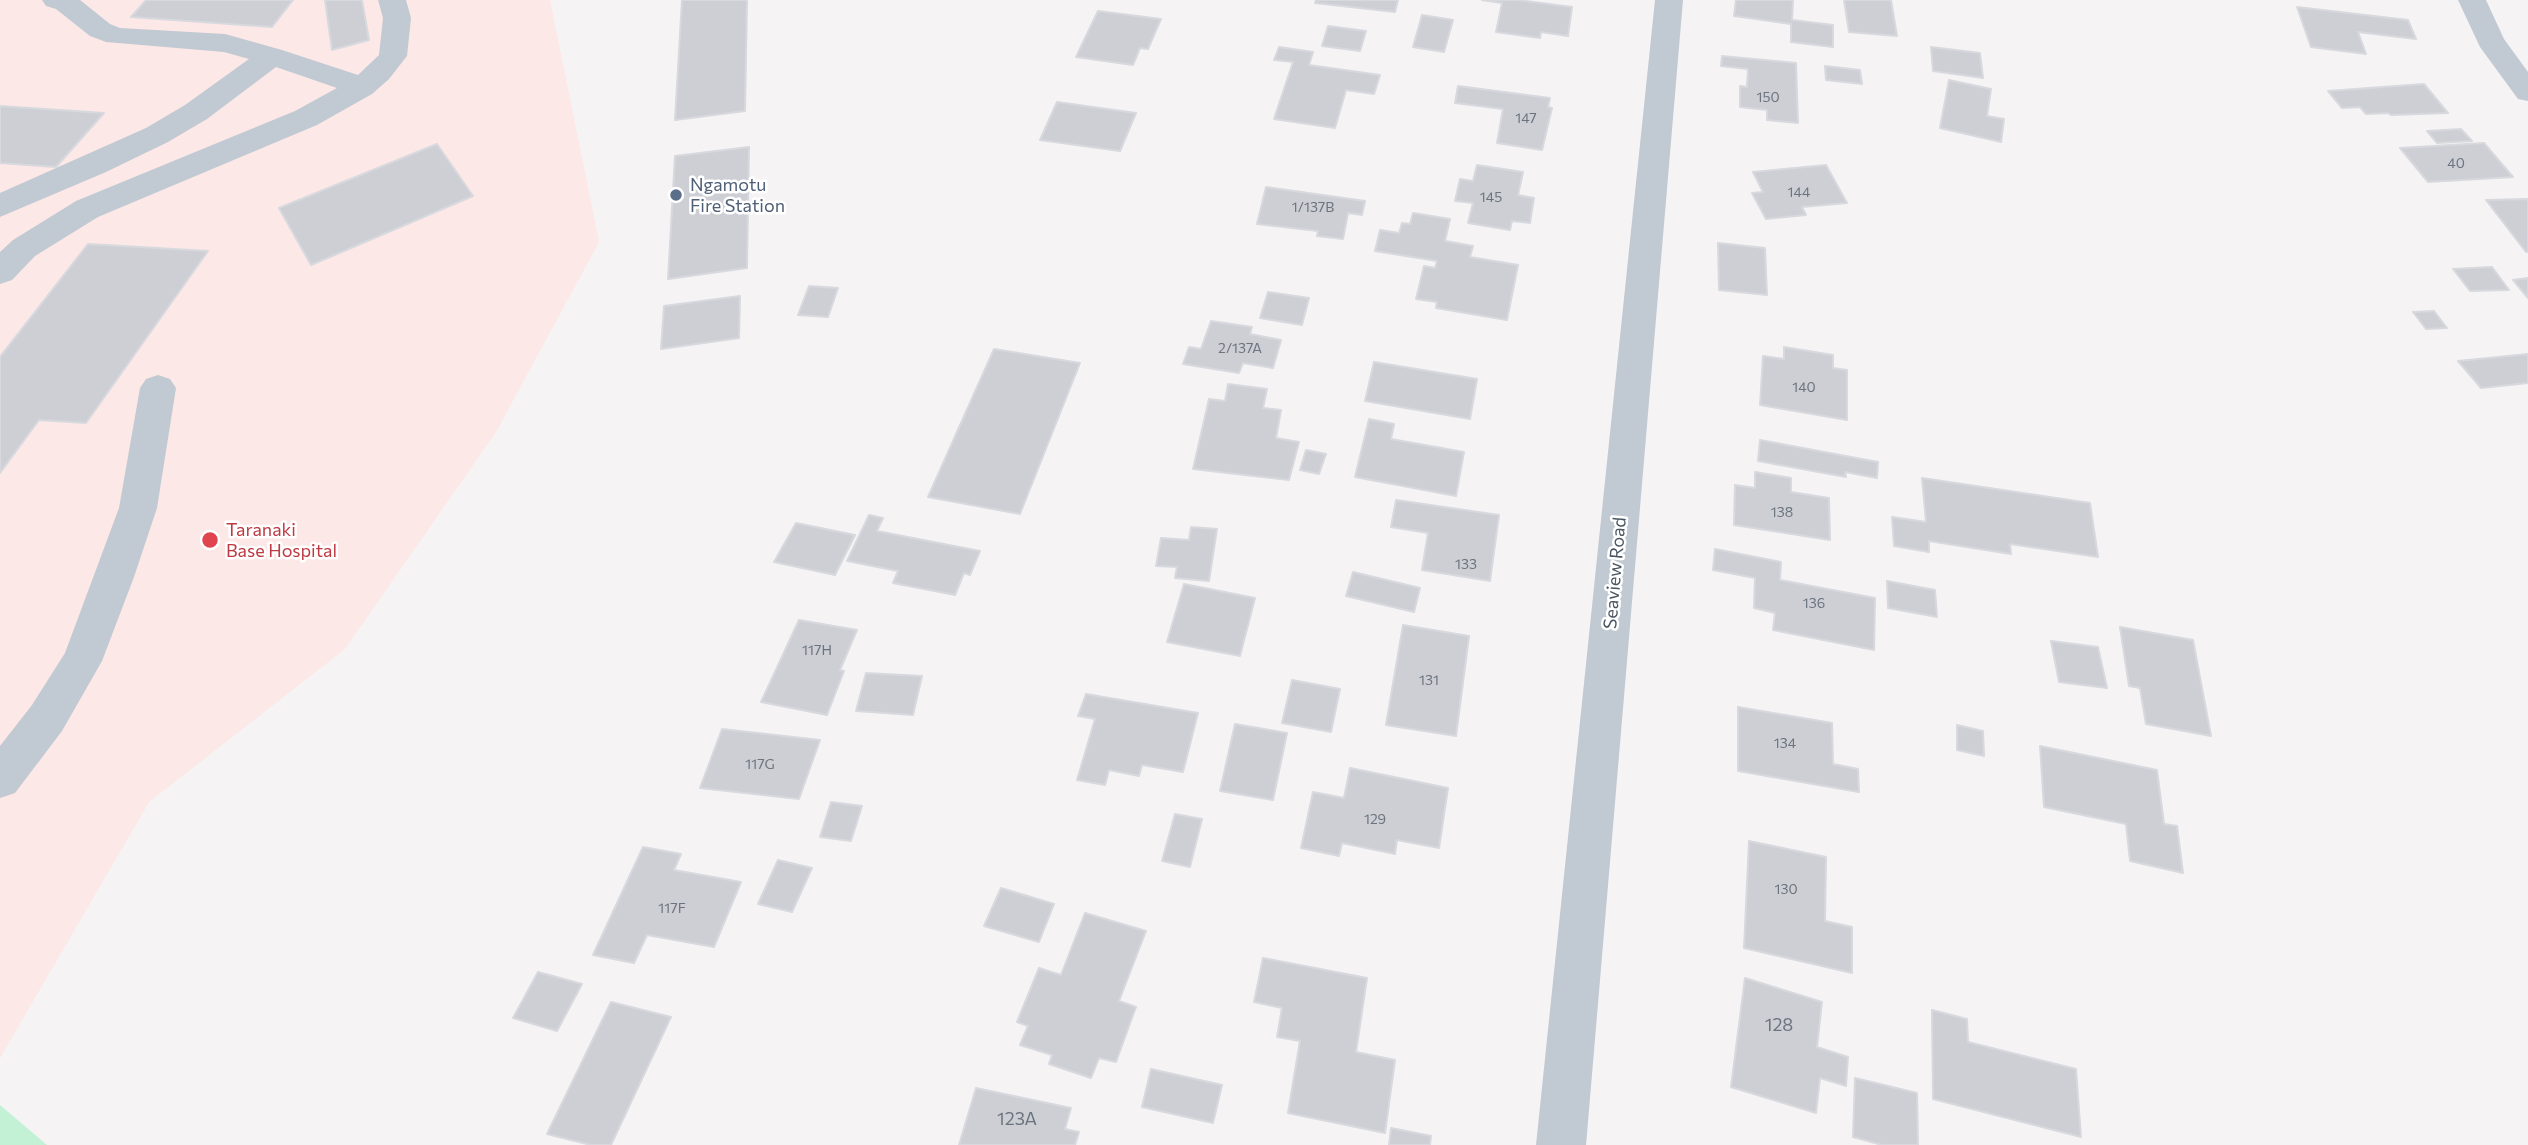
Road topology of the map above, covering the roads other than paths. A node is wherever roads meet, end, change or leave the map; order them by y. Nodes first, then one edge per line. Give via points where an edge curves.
1 (55, 0) edge
2 (392, 0) edge
3 (1669, 0) edge
4 (2472, 0) edge
5 (272, 56) junction
6 (362, 87) junction
7 (2528, 92) edge
8 (0, 206) edge
9 (0, 272) edge
10 (158, 388) dead end
11 (0, 779) edge
12 (1561, 1145) edge

1 - 5 street via 116,36 225,43
2 - 6 street via 397,18 393,56
3 - 12 street, Seaview Road
4 - 7 street via 2490,41
5 - 6 street
5 - 8 street via 216,99 157,135
6 - 9 street via 306,118 87,209 24,248
10 - 11 street via 138,508 82,661 47,718

